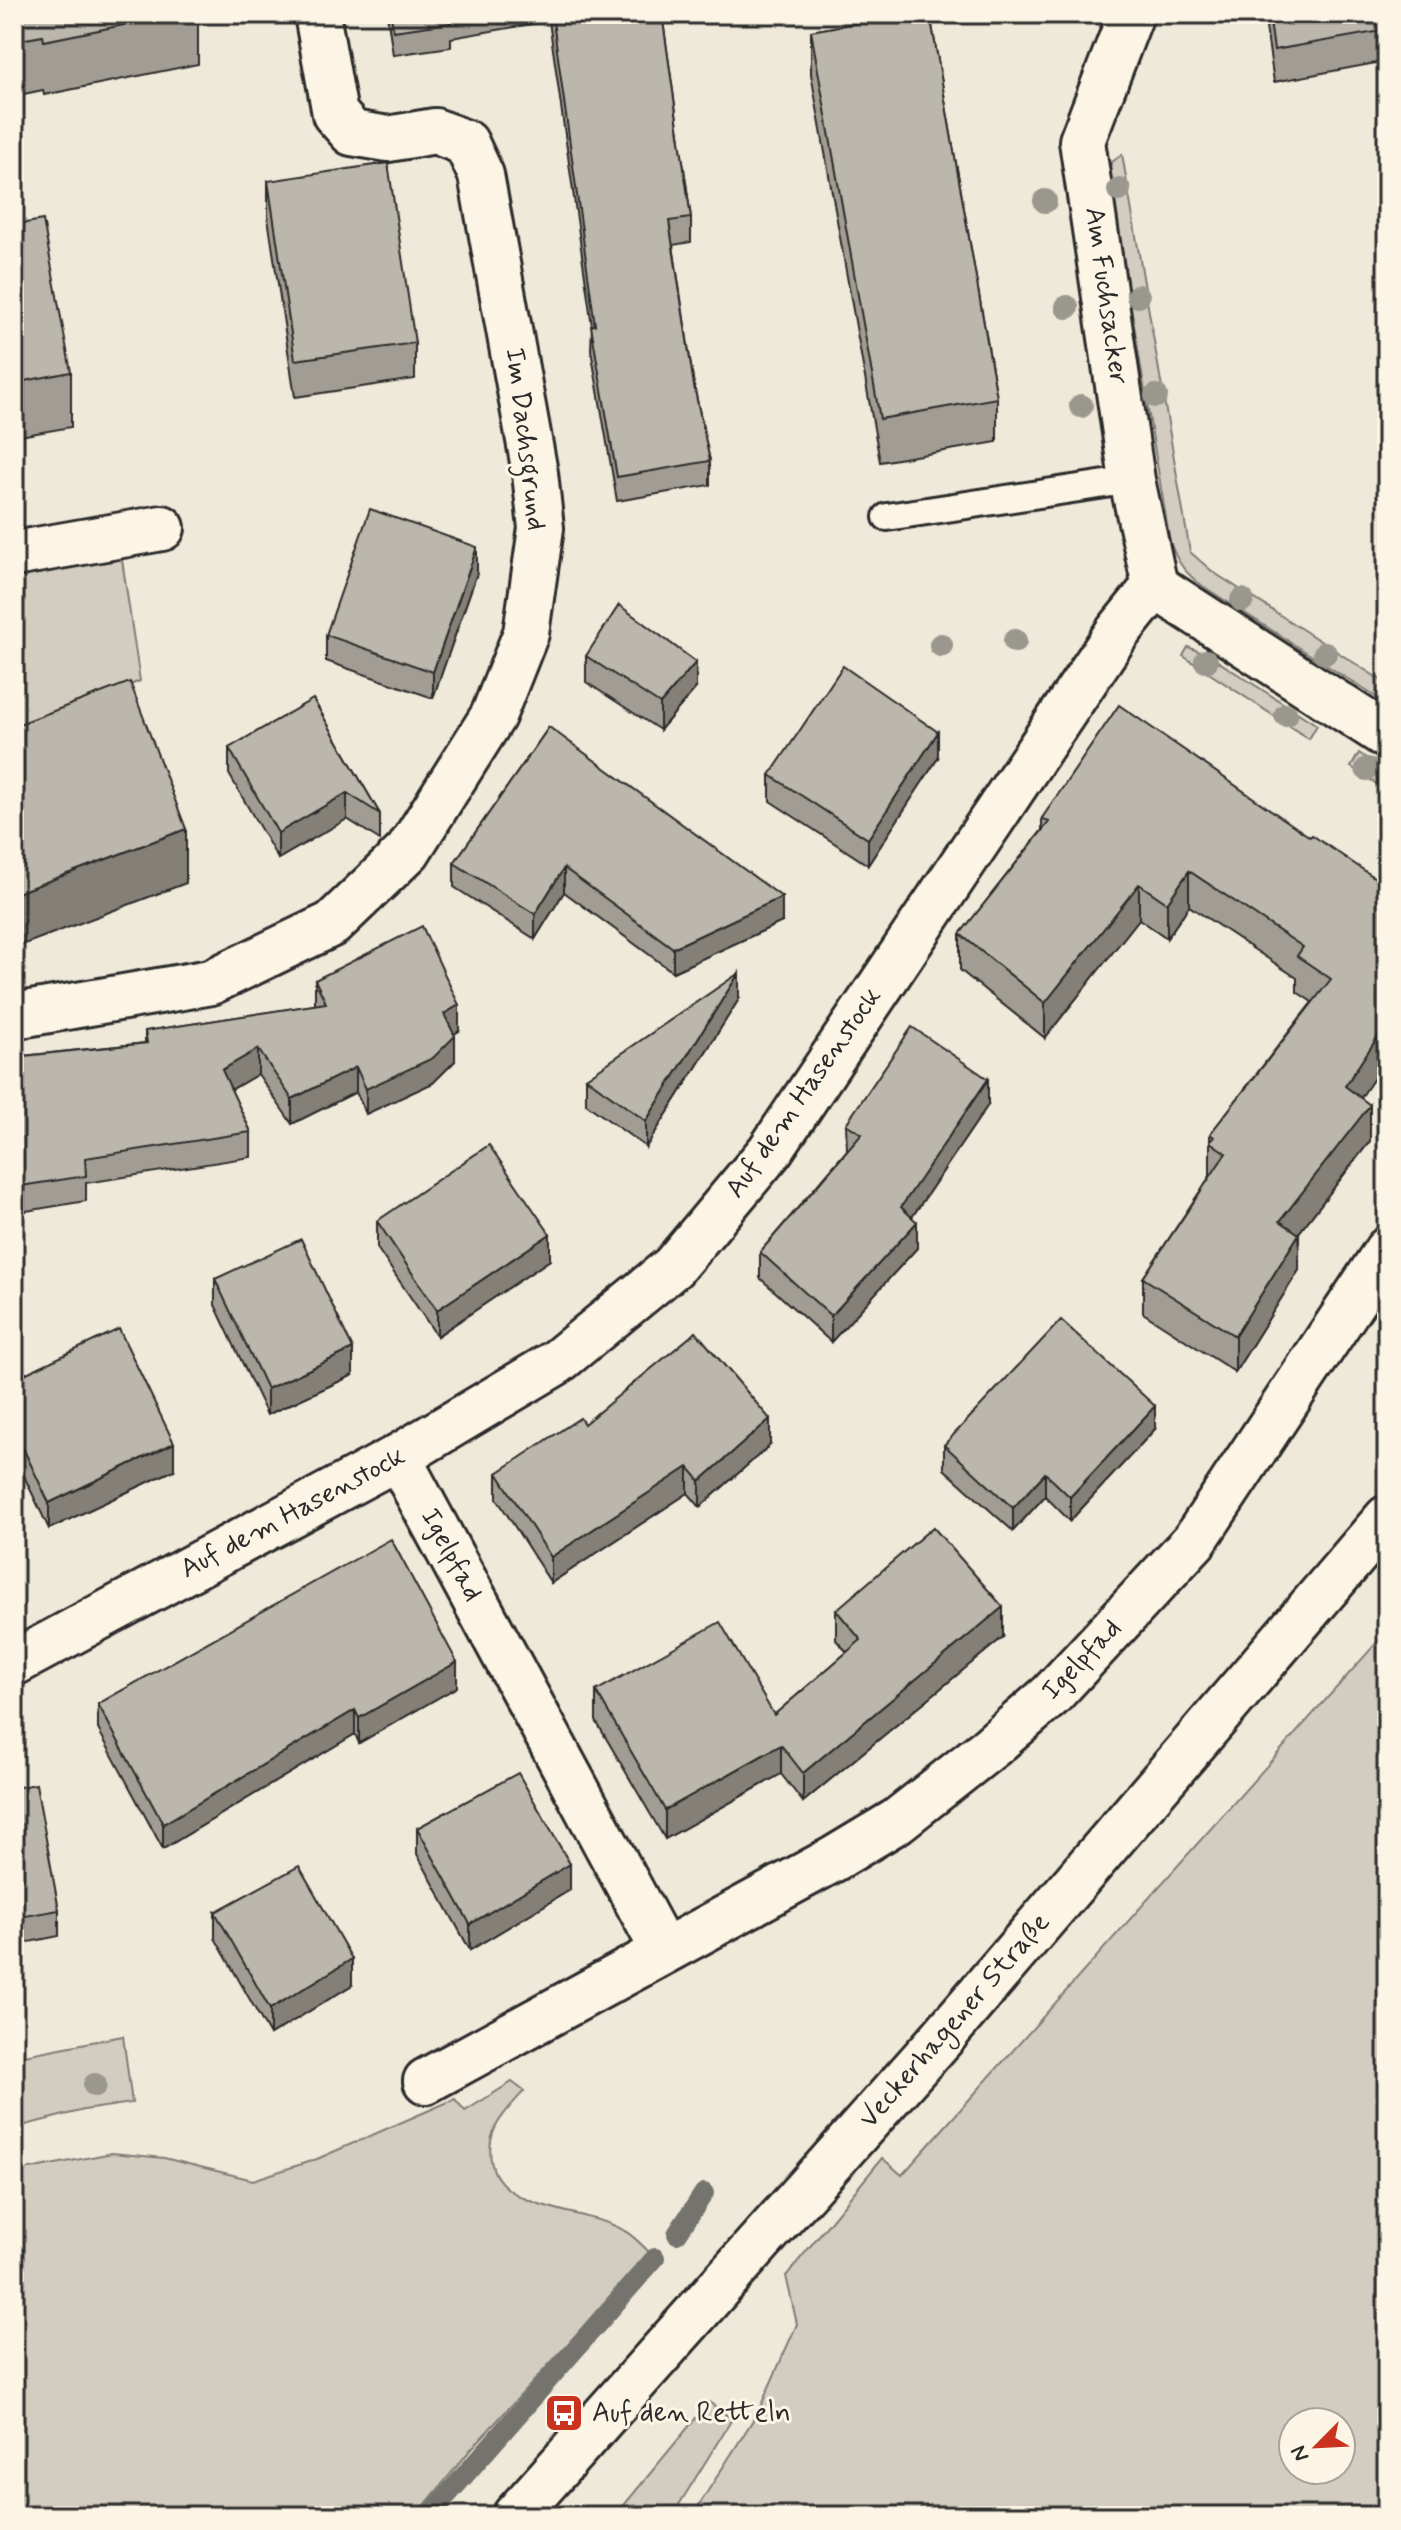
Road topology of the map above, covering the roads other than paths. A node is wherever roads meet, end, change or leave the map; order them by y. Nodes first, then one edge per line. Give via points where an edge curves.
1 (317, 14) edge
2 (1131, 14) edge
3 (1132, 480) junction
4 (887, 517) dead end
5 (162, 528) dead end
6 (14, 554) edge
7 (1155, 586) junction
8 (1387, 736) edge
9 (14, 1016) edge
10 (1387, 1250) edge
11 (398, 1457) junction
12 (1387, 1518) edge
13 (14, 1663) edge
14 (663, 1950) junction
15 (426, 2081) dead end
16 (515, 2516) edge

1 - 9 street, Im Dachsgrund via 335,114 352,133 388,139 435,131 466,143 481,175 541,528 526,633 493,716 408,851 332,924 211,982
2 - 3 street, Am Fuchsacker via 1082,141
3 - 4 lane
3 - 7 street, Am Fuchsacker
5 - 6 street
7 - 8 street
7 - 11 street, Auf dem Hasenstock via 1117,633 770,1151 673,1267 557,1362
10 - 14 street, Igelpfad via 1194,1541 1051,1695 897,1821
11 - 13 street, Auf dem Hasenstock
11 - 14 street, Igelpfad
12 - 16 street, Veckerhagener Straße via 930,2051
14 - 15 street, Igelpfad

